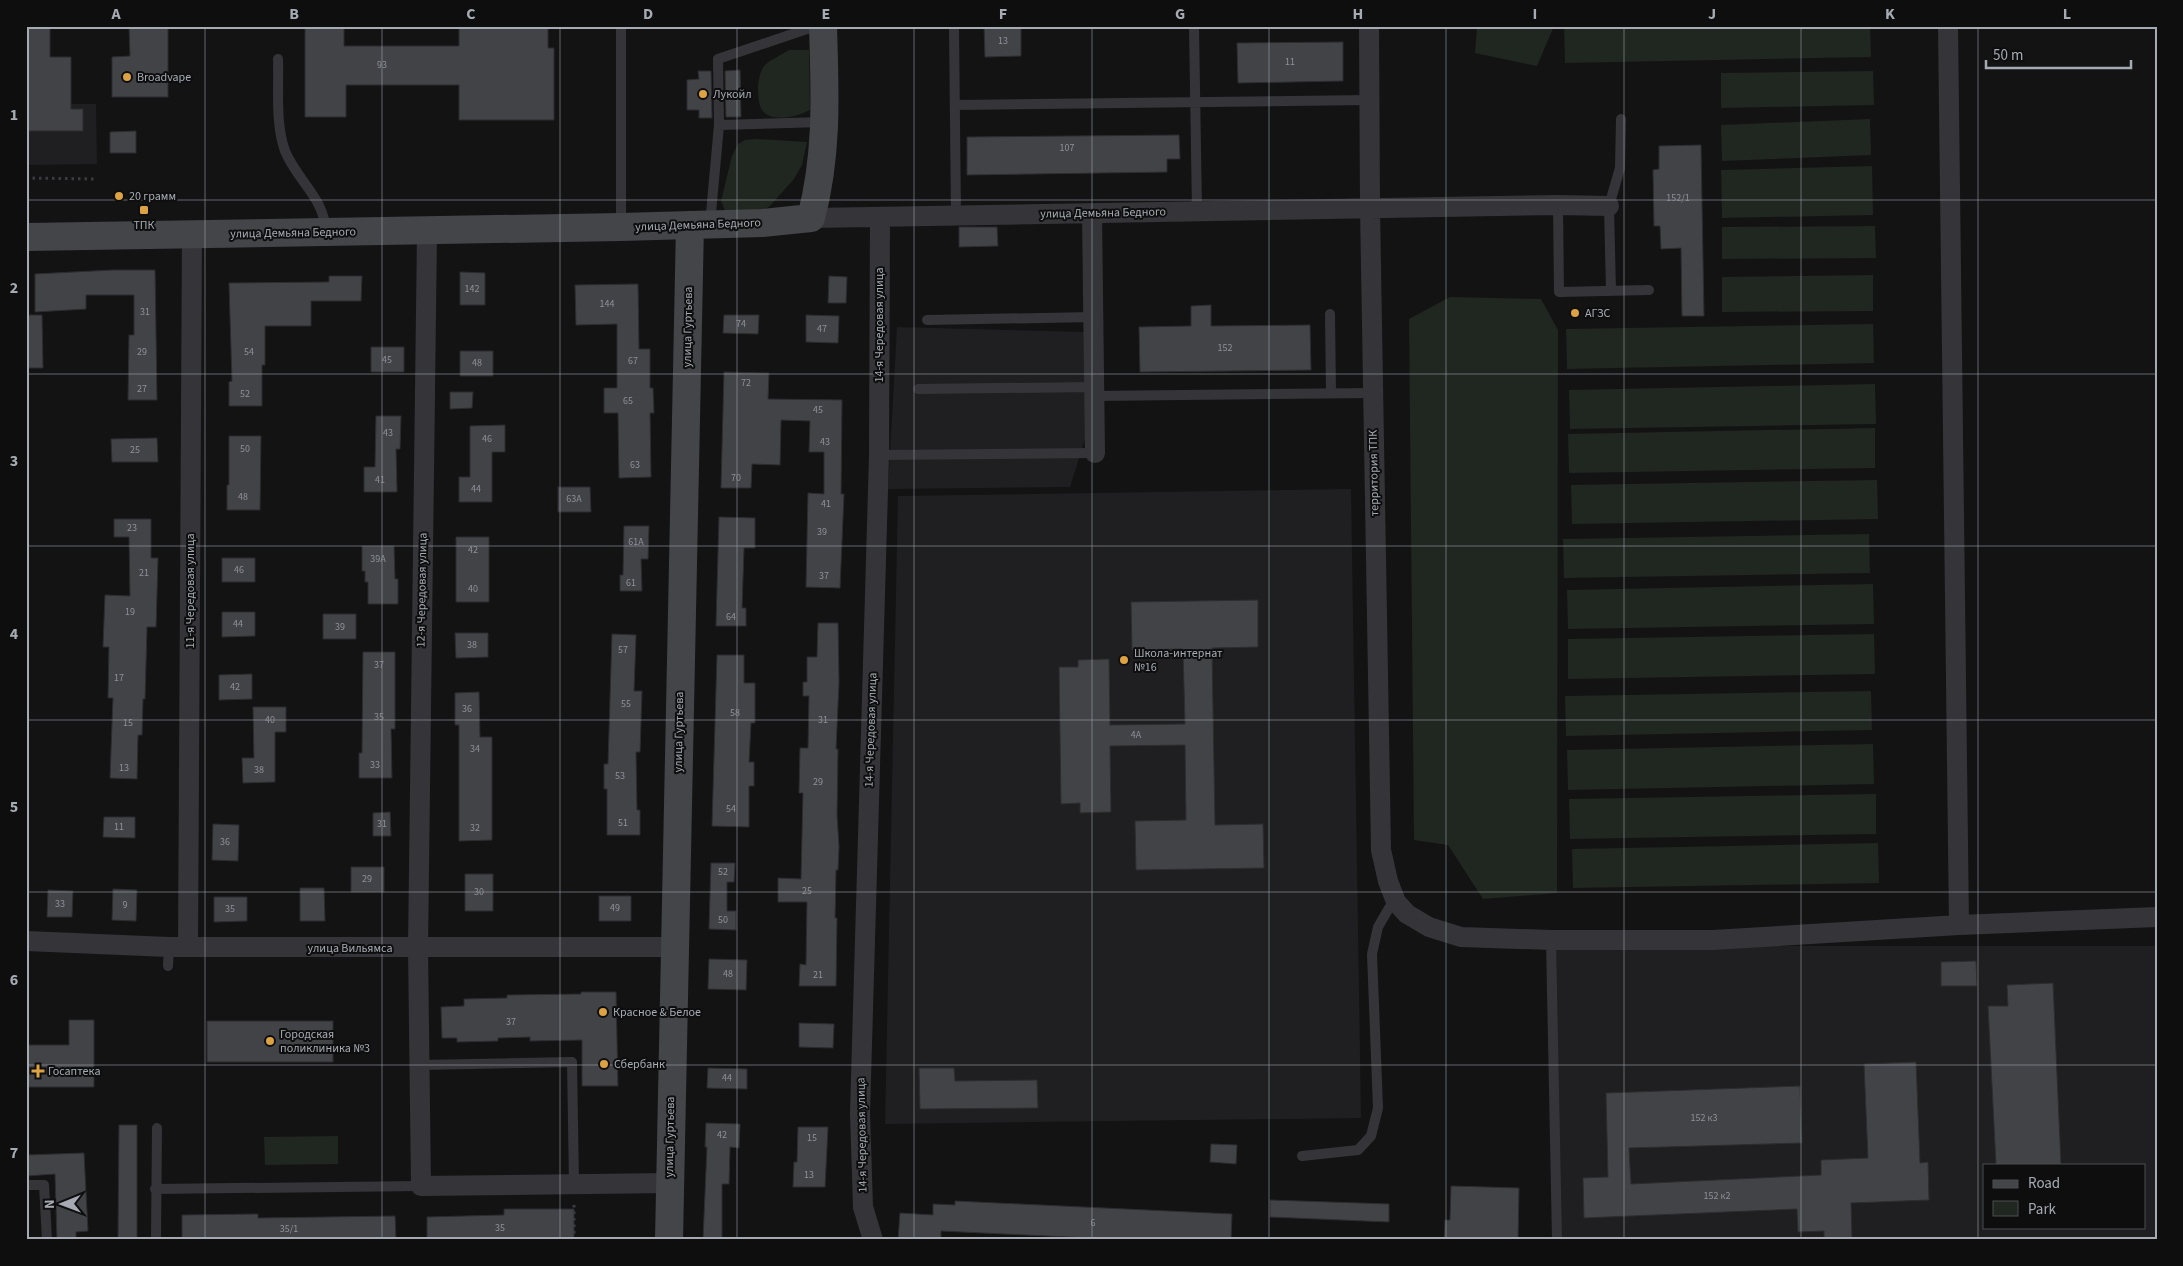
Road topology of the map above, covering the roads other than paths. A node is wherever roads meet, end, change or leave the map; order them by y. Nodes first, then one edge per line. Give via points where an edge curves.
1 (621, 26) edge
2 (816, 26) edge
3 (823, 26) edge
4 (954, 26) edge
5 (1194, 26) edge
6 (1368, 26) edge
7 (1948, 26) edge
8 (278, 59) dead end
9 (1369, 100) junction
10 (1196, 102) junction
11 (955, 106) junction
12 (1621, 119) dead end
13 (826, 122) junction
14 (719, 125) junction
15 (1558, 204) junction
16 (1609, 206) junction
17 (1370, 208) junction
18 (1197, 211) junction
19 (1092, 214) junction
20 (956, 216) junction
21 (812, 218) junction
22 (880, 218) junction
23 (700, 225) junction
24 (621, 227) junction
25 (427, 232) junction
26 (326, 233) junction
27 (192, 235) junction
28 (26, 237) edge
29 (1648, 290) dead end
30 (1611, 291) junction
31 (1330, 314) dead end
32 (1093, 318) junction
33 (926, 320) dead end
34 (918, 390) dead end
35 (1094, 392) junction
36 (1331, 393) junction
37 (1372, 393) junction
38 (1095, 453) joint
39 (879, 456) junction
40 (1402, 908) junction
41 (2157, 916) edge
42 (1959, 926) junction
43 (1551, 940) junction
44 (26, 941) edge
45 (674, 947) junction
46 (418, 948) junction
47 (175, 953) junction
48 (420, 1065) junction
49 (157, 1128) dead end
50 (1302, 1156) dead end
51 (670, 1183) junction
52 (574, 1184) junction
53 (26, 1185) edge
54 (421, 1186) junction
55 (155, 1189) junction
56 (48, 1240) edge
57 (156, 1240) edge
58 (669, 1240) edge
59 (873, 1240) edge
60 (1557, 1240) edge

1 - 24 lane
2 - 14 lane via 718,59
3 - 13 main road
4 - 11 lane
5 - 10 lane
6 - 9 street, территория ТПК
7 - 42 street
8 - 26 lane via 280,128 285,149 294,169 320,206
9 - 10 lane
9 - 17 street, территория ТПК
10 - 11 lane
10 - 18 lane
11 - 20 lane
12 - 16 lane via 1620,168
13 - 14 lane
13 - 21 main road via 819,188
14 - 23 lane
15 - 16 street, улица Демьяна Бедного
15 - 17 street, улица Демьяна Бедного
15 - 30 lane via 1559,292
16 - 30 lane
17 - 18 street, улица Демьяна Бедного
17 - 37 street, территория ТПК
18 - 19 street, улица Демьяна Бедного
19 - 20 street, улица Демьяна Бедного
19 - 32 street
20 - 22 street, улица Демьяна Бедного
21 - 22 street, улица Демьяна Бедного
21 - 23 main road, улица Демьяна Бедного
22 - 39 street, 14-я Чередовая улица
23 - 24 main road, улица Демьяна Бедного
23 - 45 main road, улица Гуртьева
24 - 25 main road, улица Демьяна Бедного
25 - 26 main road, улица Демьяна Бедного
25 - 46 street, 12-я Чередовая улица
26 - 27 main road, улица Демьяна Бедного
27 - 28 main road, улица Демьяна Бедного
27 - 47 street, 11-я Чередовая улица
29 - 30 lane
31 - 36 lane
32 - 33 lane
32 - 35 street
34 - 35 lane
35 - 36 lane
35 - 38 street
36 - 37 lane
37 - 40 street, территория ТПК via 1381,850 1388,881
38 - 39 lane
39 - 59 street, 14-я Чередовая улица via 860,1113 863,1207
40 - 43 street via 1430,927 1461,937
40 - 50 lane via 1389,908 1378,927 1372,954 1378,1108 1371,1136 1358,1150
41 - 42 street
42 - 43 street via 1713,940
43 - 60 lane
44 - 47 street, улица Вильямса
45 - 46 street, улица Вильямса
45 - 51 main road, улица Гуртьева
46 - 47 street, улица Вильямса
46 - 48 street, 12-я Чередовая улица
48 - 52 lane via 572,1062
48 - 54 street, 12-я Чередовая улица
49 - 55 lane
51 - 52 street
51 - 58 main road, улица Гуртьева
52 - 54 street
53 - 56 lane via 44,1185
54 - 55 lane
55 - 57 lane

